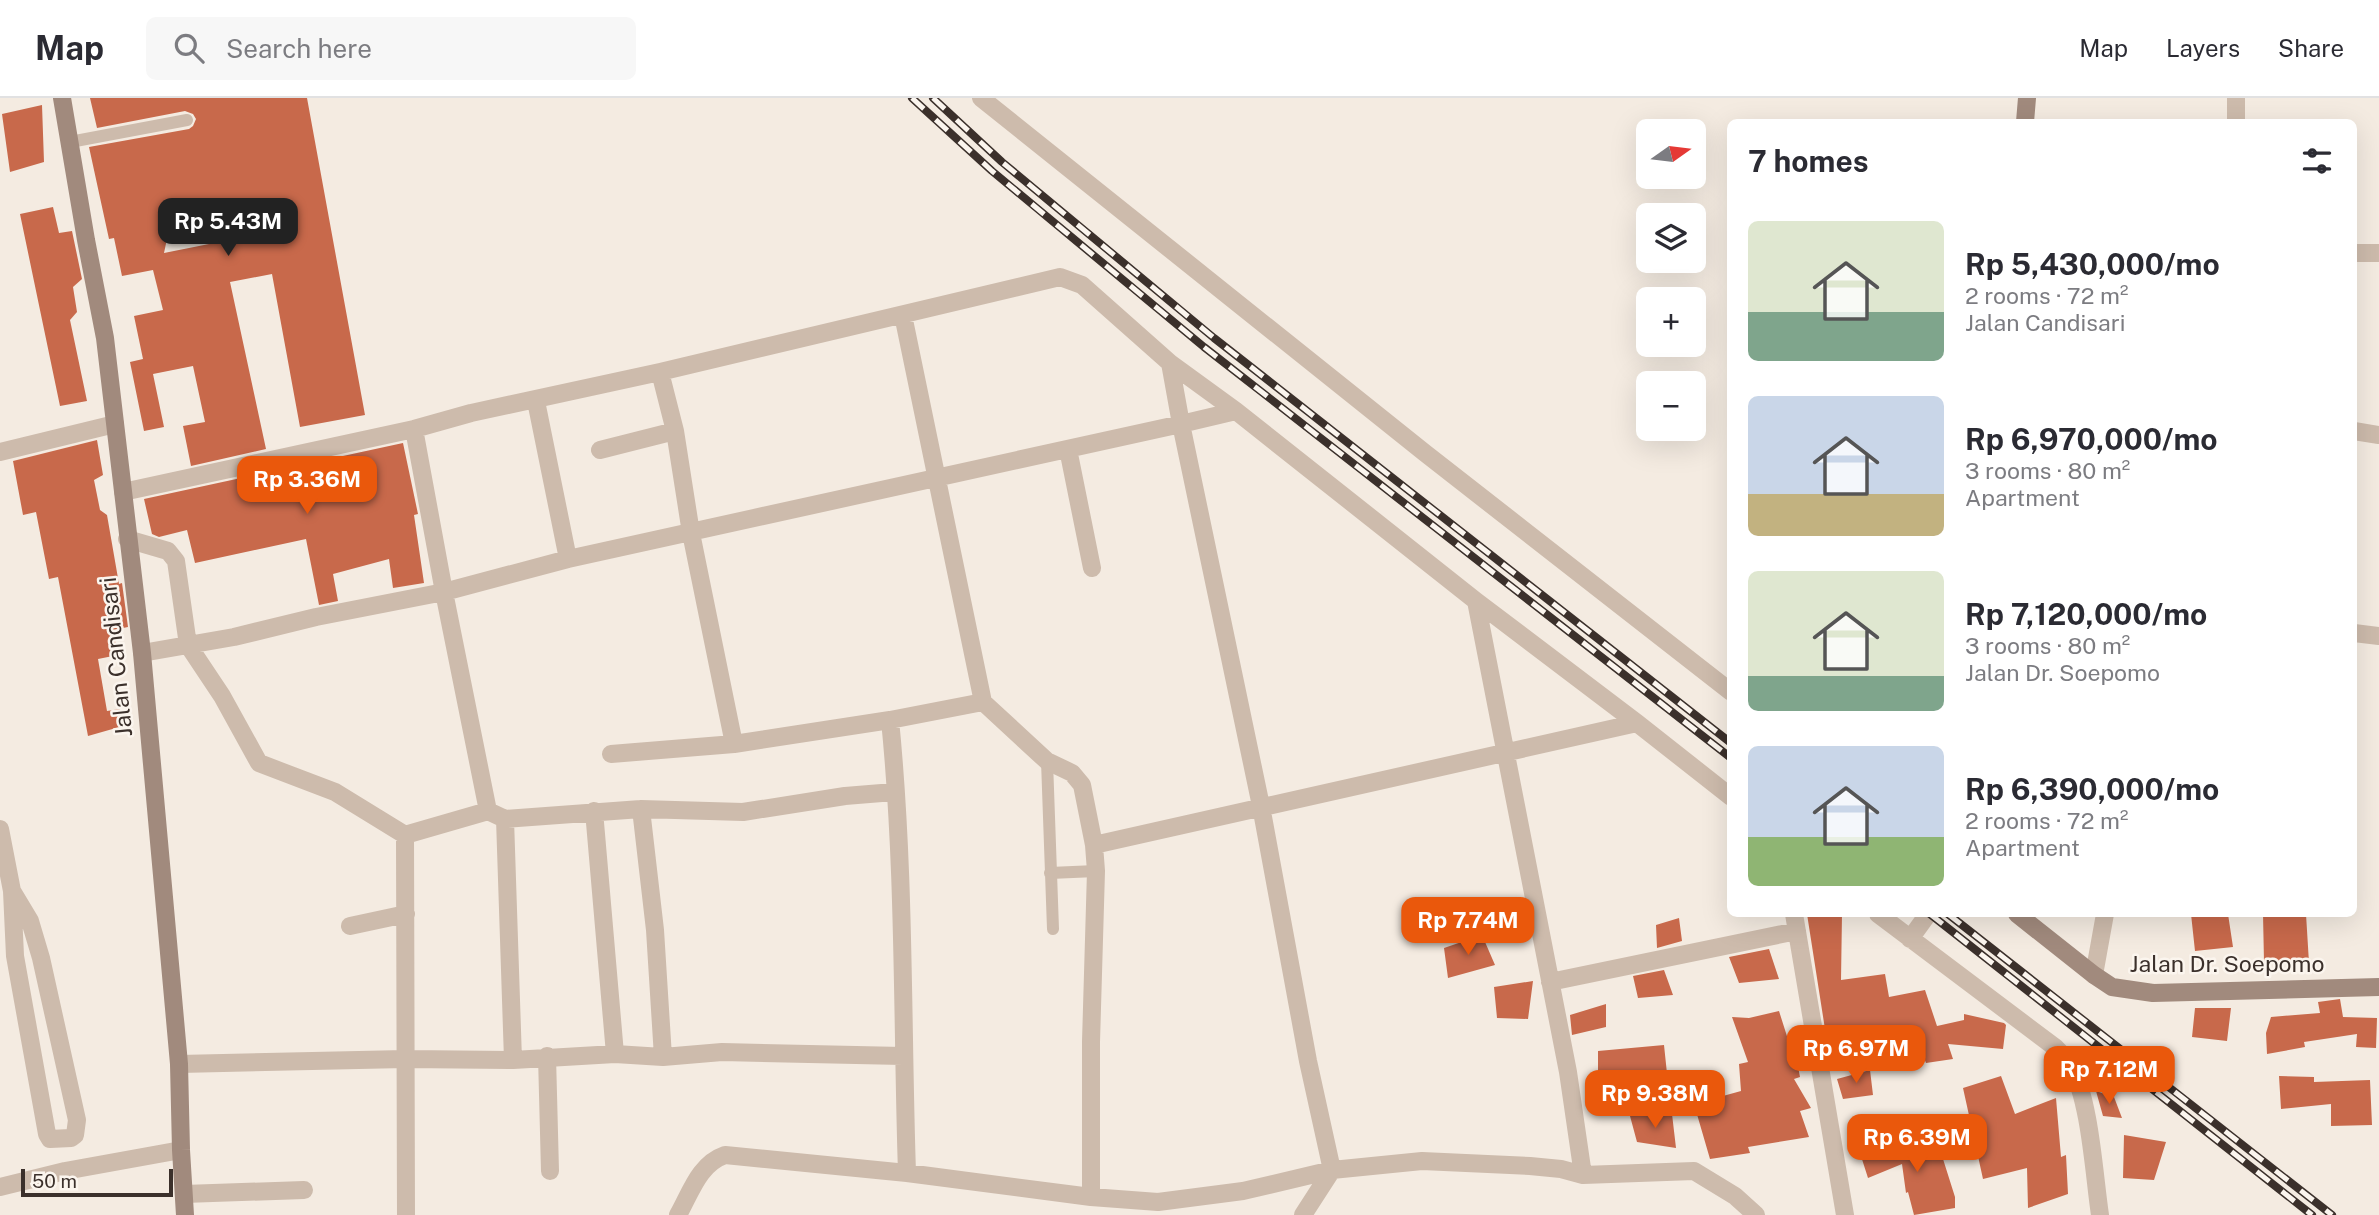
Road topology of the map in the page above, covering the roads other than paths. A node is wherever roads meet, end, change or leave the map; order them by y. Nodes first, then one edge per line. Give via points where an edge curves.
1 (62, 98) edge
2 (981, 98) edge
3 (2026, 98) edge
4 (2236, 98) edge
5 (2025, 119) edge
6 (2236, 119) edge
7 (187, 120) dead end
8 (78, 141) junction
9 (2357, 253) edge
10 (2379, 253) edge
11 (903, 315) junction
12 (1170, 363) junction
13 (660, 372) junction
14 (536, 401) junction
15 (1236, 411) junction
16 (115, 424) junction
17 (1181, 424) junction
18 (414, 429) junction
19 (2357, 431) edge
20 (675, 432) junction
21 (2379, 435) edge
22 (1068, 449) junction
23 (600, 450) dead end
24 (0, 452) edge
25 (936, 478) junction
26 (123, 492) junction
27 (691, 533) junction
28 (128, 540) junction
29 (568, 559) junction
30 (1092, 568) dead end
31 (444, 592) junction
32 (1476, 601) junction
33 (2357, 633) edge
34 (2379, 636) edge
35 (165, 649) junction
36 (1727, 689) edge
37 (983, 702) junction
38 (890, 720) junction
39 (1637, 723) junction
40 (734, 744) junction
41 (1507, 753) junction
42 (611, 754) dead end
43 (1047, 761) junction
44 (894, 792) junction
45 (1727, 794) edge
46 (1261, 806) junction
47 (641, 809) junction
48 (488, 811) junction
49 (594, 811) junction
50 (505, 820) junction
51 (0, 829) edge
52 (405, 835) junction
53 (1094, 845) junction
54 (1096, 871) junction
55 (1050, 873) junction
56 (12, 891) junction
57 (406, 914) junction
58 (1882, 917) edge
59 (1926, 917) edge
60 (2021, 917) edge
61 (2104, 917) edge
62 (1796, 922) edge
63 (350, 926) dead end
64 (1053, 929) dead end
65 (1910, 939) junction
66 (2094, 975) junction
67 (1550, 982) junction
68 (2379, 987) edge
69 (615, 1054) junction
70 (547, 1056) junction
71 (903, 1056) junction
72 (663, 1057) junction
73 (405, 1059) junction
74 (513, 1060) junction
75 (179, 1064) junction
76 (61, 1140) junction
77 (181, 1150) junction
78 (1332, 1170) junction
79 (65, 1171) junction
80 (550, 1171) dead end
81 (906, 1173) junction
82 (1584, 1175) junction
83 (0, 1187) edge
84 (304, 1190) dead end
85 (184, 1194) junction
86 (1735, 1196) junction
87 (1091, 1197) junction
88 (1155, 1208) edge
89 (186, 1215) edge
90 (406, 1215) edge
91 (678, 1215) edge
92 (1303, 1215) edge
93 (1736, 1215) edge
94 (1756, 1215) edge
95 (1846, 1215) edge
96 (2100, 1215) edge

1 - 8 street, Jalan Candisari
2 - 36 street
3 - 5 street
4 - 6 street
7 - 8 lane
8 - 16 street, Jalan Candisari
9 - 10 street
11 - 12 street via 1060,276 1082,285
11 - 13 street
11 - 25 street
12 - 15 street
12 - 17 street
13 - 14 street
13 - 20 street
14 - 18 street
14 - 29 street
15 - 17 street
15 - 32 street
16 - 24 street
16 - 26 street, Jalan Candisari
17 - 22 street
17 - 46 street
18 - 26 street
18 - 31 street
19 - 21 street
20 - 23 street
20 - 27 street
22 - 25 street
22 - 30 street
25 - 27 street
25 - 37 street
26 - 28 street, Jalan Candisari
27 - 29 street
27 - 40 street
28 - 35 street, Jalan Candisari
28 - 35 street via 168,551 176,561
29 - 31 street
31 - 35 street
31 - 48 street
32 - 39 street
32 - 41 street
33 - 34 street
35 - 52 street via 222,696 259,763 335,792
35 - 75 street, Jalan Candisari
37 - 38 street
37 - 43 street
38 - 40 street
38 - 44 street
39 - 41 street
39 - 45 street
40 - 42 street
41 - 46 street
41 - 67 street
43 - 53 street via 1083,785
43 - 55 lane
44 - 47 street via 743,812
44 - 71 street
46 - 53 street
46 - 78 street
47 - 49 street
47 - 72 street
48 - 50 street
48 - 52 street
49 - 50 street
49 - 69 street
50 - 74 street
51 - 56 street
52 - 57 street
53 - 54 street
54 - 55 lane
54 - 87 street
55 - 64 lane
56 - 76 street via 15,956 47,1134
56 - 76 street via 30,921 41,958 77,1120 75,1135
57 - 63 street
57 - 73 street
58 - 65 street
59 - 65 street
60 - 66 street, Jalan Dr. Soepomo
61 - 66 street
62 - 67 street
62 - 95 street
65 - 96 street via 2069,1062 2080,1089
66 - 68 street, Jalan Dr. Soepomo via 2112,987 2153,993
67 - 82 street
69 - 70 street
69 - 72 street
70 - 74 street
70 - 80 street
71 - 72 street via 722,1052
71 - 81 street
73 - 74 street
73 - 75 street
73 - 90 street
75 - 77 street, Jalan Candisari
76 - 79 street
77 - 79 street
77 - 85 street, Jalan Candisari
78 - 82 street via 1422,1161 1530,1166
78 - 88 street
78 - 92 street
79 - 83 street
81 - 87 street
81 - 91 street via 725,1155 705,1166
82 - 86 street via 1694,1171
84 - 85 street
85 - 89 street, Jalan Candisari
86 - 93 street
86 - 94 street
87 - 88 street

